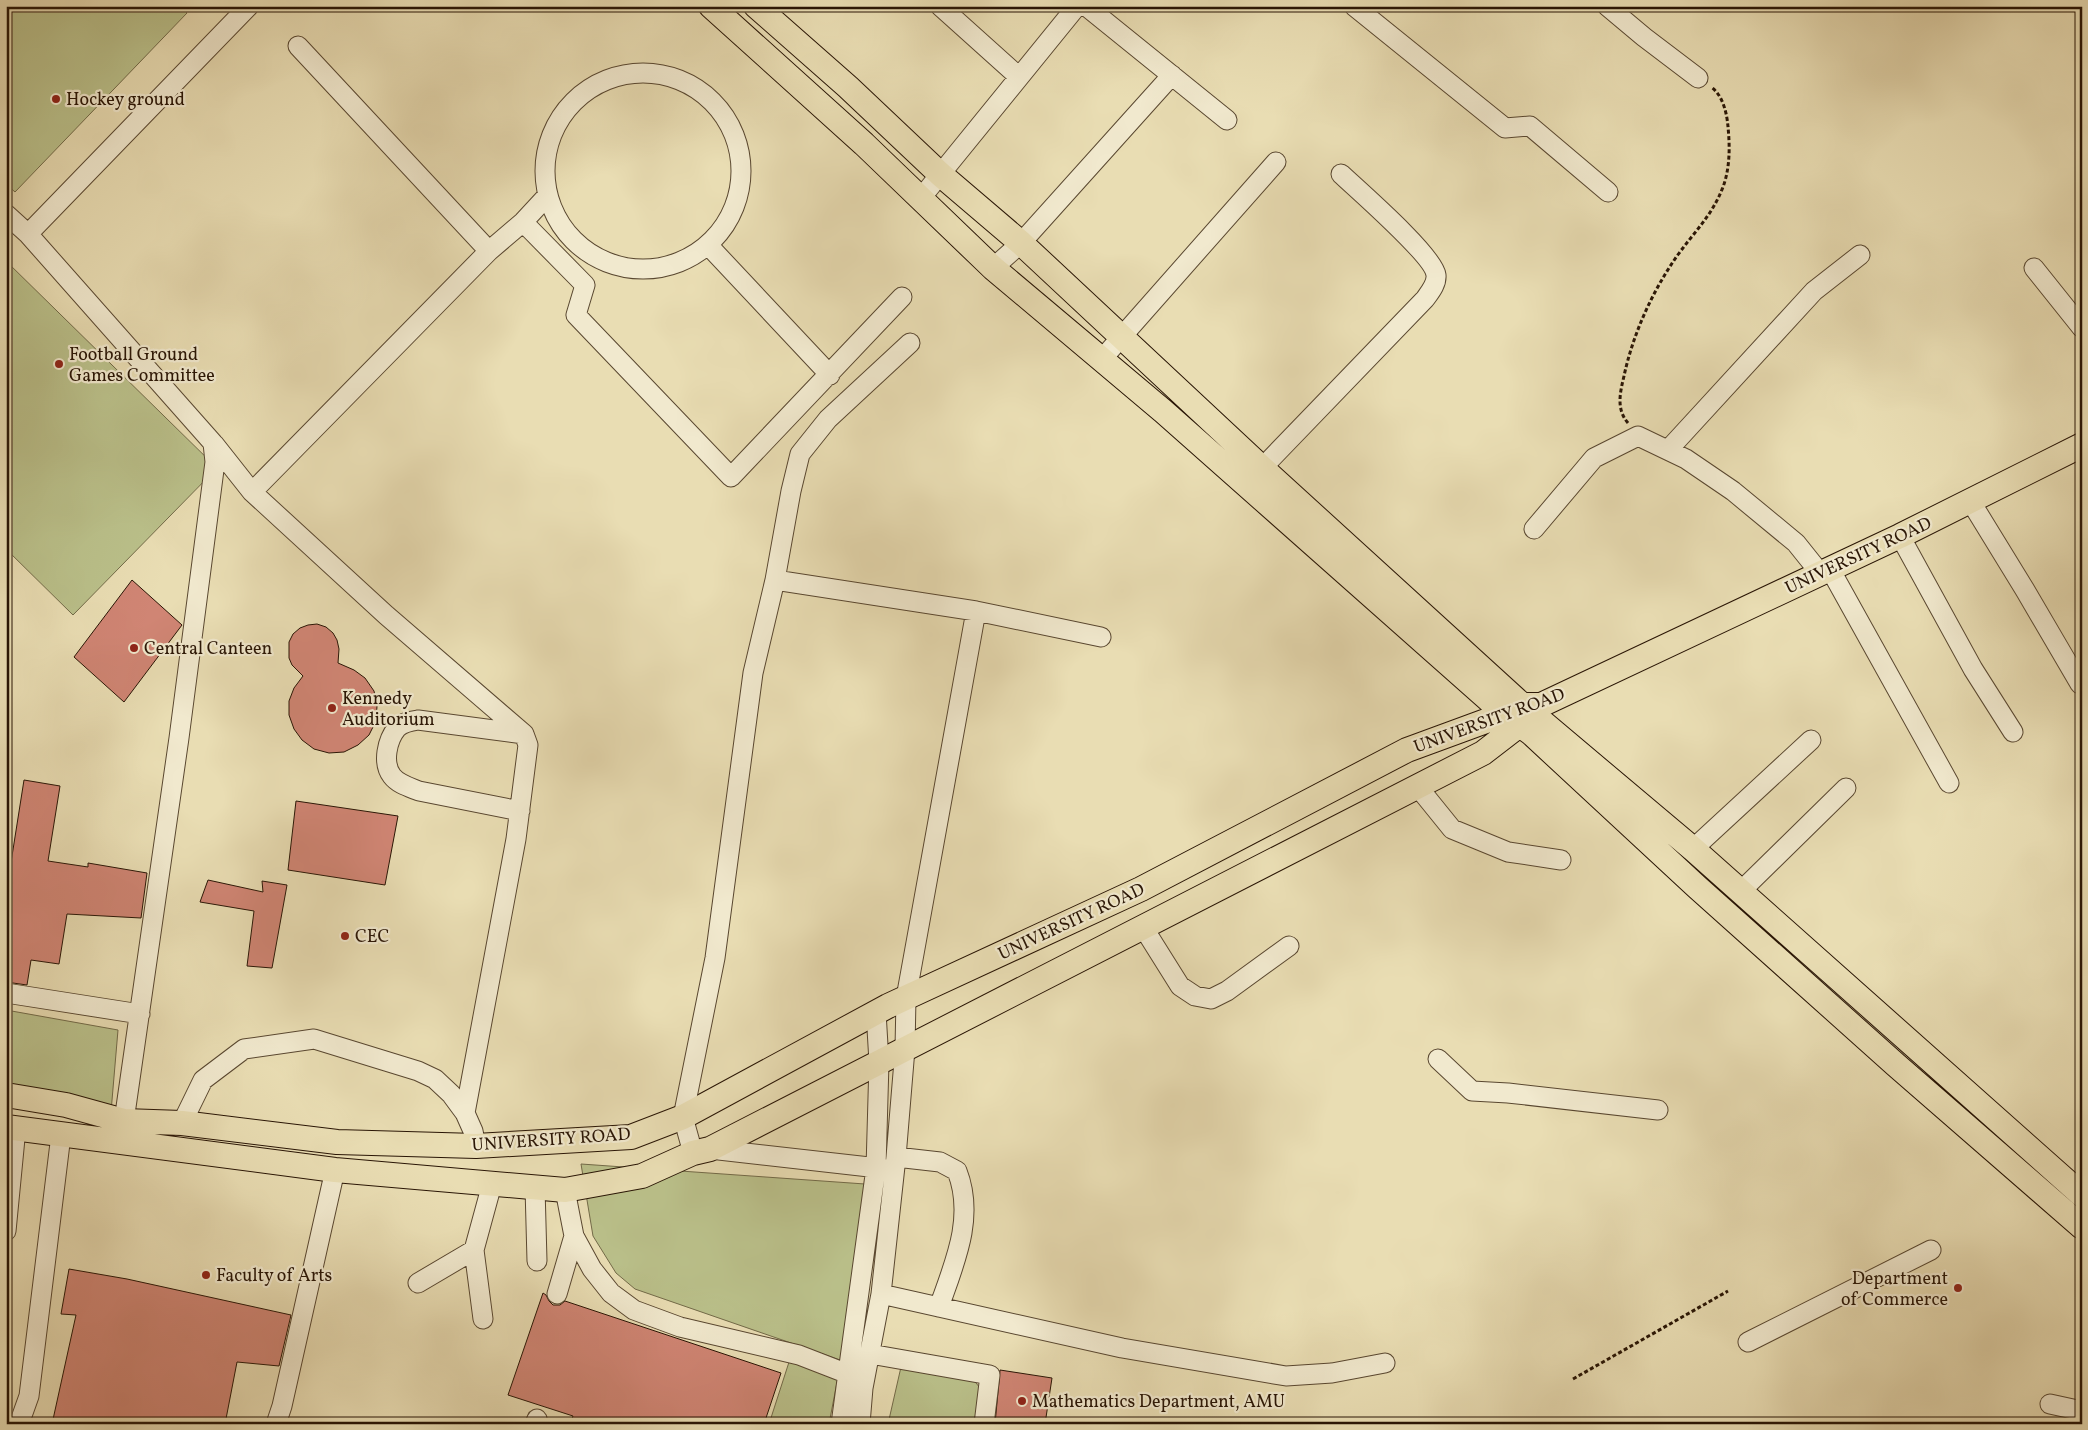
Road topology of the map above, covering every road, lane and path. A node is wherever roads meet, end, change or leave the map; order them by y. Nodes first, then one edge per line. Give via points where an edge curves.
1 (249, 6) edge
2 (712, 6) edge
3 (756, 6) edge
4 (940, 6) edge
5 (1077, 6) edge
6 (1086, 6) edge
7 (1354, 6) edge
8 (1607, 6) edge
9 (298, 46) dead end
10 (1172, 75) junction
11 (1019, 77) junction
12 (1698, 78) joint
13 (1227, 120) dead end
14 (1276, 162) dead end
15 (940, 174) junction
16 (1341, 174) dead end
17 (1608, 192) dead end
18 (548, 195) junction
19 (921, 198) junction
20 (6, 214) edge
21 (523, 222) junction
22 (28, 234) junction
23 (1021, 244) junction
24 (708, 245) junction
25 (489, 252) junction
26 (1860, 255) dead end
27 (993, 268) junction
28 (2034, 268) dead end
29 (902, 297) dead end
30 (2082, 328) edge
31 (1122, 336) junction
32 (910, 343) dead end
33 (1102, 359) junction
34 (830, 374) junction
35 (1638, 436) junction
36 (212, 443) junction
37 (2082, 445) edge
38 (1668, 450) junction
39 (1262, 468) junction
40 (252, 492) junction
41 (1971, 502) junction
42 (1534, 529) dead end
43 (1900, 536) junction
44 (1825, 571) junction
45 (775, 580) junction
46 (976, 611) junction
47 (1101, 637) dead end
48 (2080, 684) dead end
49 (1524, 713) junction
50 (2013, 732) dead end
51 (524, 734) junction
52 (1811, 740) dead end
53 (1949, 783) dead end
54 (1418, 787) junction
55 (1846, 788) dead end
56 (520, 811) junction
57 (1693, 849) junction
58 (1561, 860) dead end
59 (1741, 891) junction
60 (1143, 928) junction
61 (1289, 946) dead end
62 (6, 993) edge
63 (906, 998) junction
64 (876, 1012) junction
65 (140, 1014) junction
66 (905, 1049) junction
67 (1438, 1059) dead end
68 (879, 1062) junction
69 (6, 1095) edge
70 (1658, 1110) dead end
71 (465, 1113) junction
72 (683, 1117) junction
73 (124, 1120) junction
74 (182, 1123) junction
75 (11, 1128) edge
76 (61, 1135) junction
77 (476, 1146) junction
78 (701, 1151) junction
79 (888, 1165) junction
80 (335, 1170) junction
81 (492, 1184) junction
82 (535, 1187) junction
83 (565, 1190) junction
84 (2082, 1195) edge
85 (2082, 1226) edge
86 (6, 1231) edge
87 (574, 1236) junction
88 (474, 1250) junction
89 (1931, 1250) dead end
90 (537, 1261) dead end
91 (418, 1282) dead end
92 (1728, 1291) dead end
93 (557, 1294) dead end
94 (881, 1294) junction
95 (939, 1307) junction
96 (483, 1319) dead end
97 (1748, 1342) dead end
98 (870, 1354) junction
99 (1385, 1363) dead end
100 (848, 1374) junction
101 (1573, 1379) dead end
102 (2050, 1404) dead end
103 (2082, 1411) edge
104 (19, 1424) edge
105 (276, 1424) edge
106 (841, 1424) edge
107 (860, 1424) edge
108 (984, 1424) edge

1 - 22 street
2 - 19 main road
3 - 15 main road
4 - 11 street
5 - 11 street
6 - 10 street
7 - 17 street via 1505,128 1530,126
8 - 12 street
9 - 25 street
10 - 13 street
10 - 23 street
11 - 15 street
12 - 35 path via 1715,90 1727,114 1730,154 1724,186 1707,220 1677,257 1642,317 1619,401 1625,420
14 - 31 street
15 - 19 street
15 - 23 main road
16 - 39 street via 1433,266 1435,284 1425,299
18 - 21 street
18 - 24 street via 577,242 606,265 644,272 682,263
18 - 24 street via 542,175 548,136 569,103 601,80 639,72 677,78 710,99 732,131 741,169 735,207
19 - 27 main road
20 - 22 street
21 - 25 street
21 - 34 street via 585,285 576,315 731,477
22 - 36 street
23 - 27 street
23 - 31 main road
24 - 34 street
25 - 40 street
26 - 38 street via 1814,291
27 - 33 main road
28 - 30 street
29 - 34 street
31 - 33 street
31 - 39 main road
32 - 45 street via 828,419 800,454
33 - 49 main road
35 - 38 street
35 - 42 street via 1594,458
36 - 40 street
36 - 65 street via 214,472
37 - 41 main road, UNIVERSITY ROAD
38 - 44 street via 1733,491
39 - 49 main road
40 - 51 street via 386,615
41 - 43 main road, UNIVERSITY ROAD
41 - 48 street
43 - 44 main road, UNIVERSITY ROAD
43 - 50 street
44 - 49 main road, UNIVERSITY ROAD
44 - 53 street
45 - 46 street
45 - 72 street via 753,673 715,958
46 - 47 street
46 - 63 street
49 - 54 main road via 1483,754
49 - 57 main road
49 - 63 main road, UNIVERSITY ROAD via 1407,750 1141,889
49 - 85 main road via 1896,1065
51 - 56 street via 528,745
51 - 56 street via 418,720 406,722 398,728 387,752 389,771 403,785
52 - 57 street
54 - 58 street via 1452,829 1508,852
54 - 60 main road
55 - 59 street
56 - 71 street
57 - 59 main road
59 - 84 main road
60 - 61 street via 1180,986 1195,996 1211,999
60 - 66 main road
62 - 65 street
63 - 64 main road, UNIVERSITY ROAD
63 - 66 street
64 - 68 street
64 - 72 main road, UNIVERSITY ROAD
65 - 73 street
66 - 68 main road
66 - 79 street
67 - 70 street via 1472,1091
68 - 78 main road
68 - 79 street
69 - 73 main road, UNIVERSITY ROAD via 66,1105
71 - 74 street via 452,1094 435,1079 314,1039 244,1049 203,1080
71 - 77 street
72 - 77 main road, UNIVERSITY ROAD via 631,1137
72 - 78 street
73 - 74 main road, UNIVERSITY ROAD
74 - 77 main road, UNIVERSITY ROAD via 337,1142
75 - 76 main road
75 - 86 street
76 - 80 main road
76 - 104 street via 29,1396
78 - 79 street
78 - 83 main road via 642,1176
79 - 94 street
79 - 95 street via 940,1162 957,1171 963,1187 964,1224 959,1252
79 - 100 street
80 - 81 main road
80 - 105 street
81 - 82 main road
81 - 88 street
82 - 83 main road
82 - 90 street
83 - 87 street
87 - 93 street
87 - 100 street via 592,1269 611,1293 634,1310 680,1327 799,1355
88 - 91 street
88 - 96 street
89 - 97 street
92 - 101 path
94 - 95 street
94 - 98 street
95 - 99 street via 1122,1348 1286,1376 1332,1373
98 - 107 street
98 - 108 street via 990,1375
100 - 106 street
102 - 103 street

